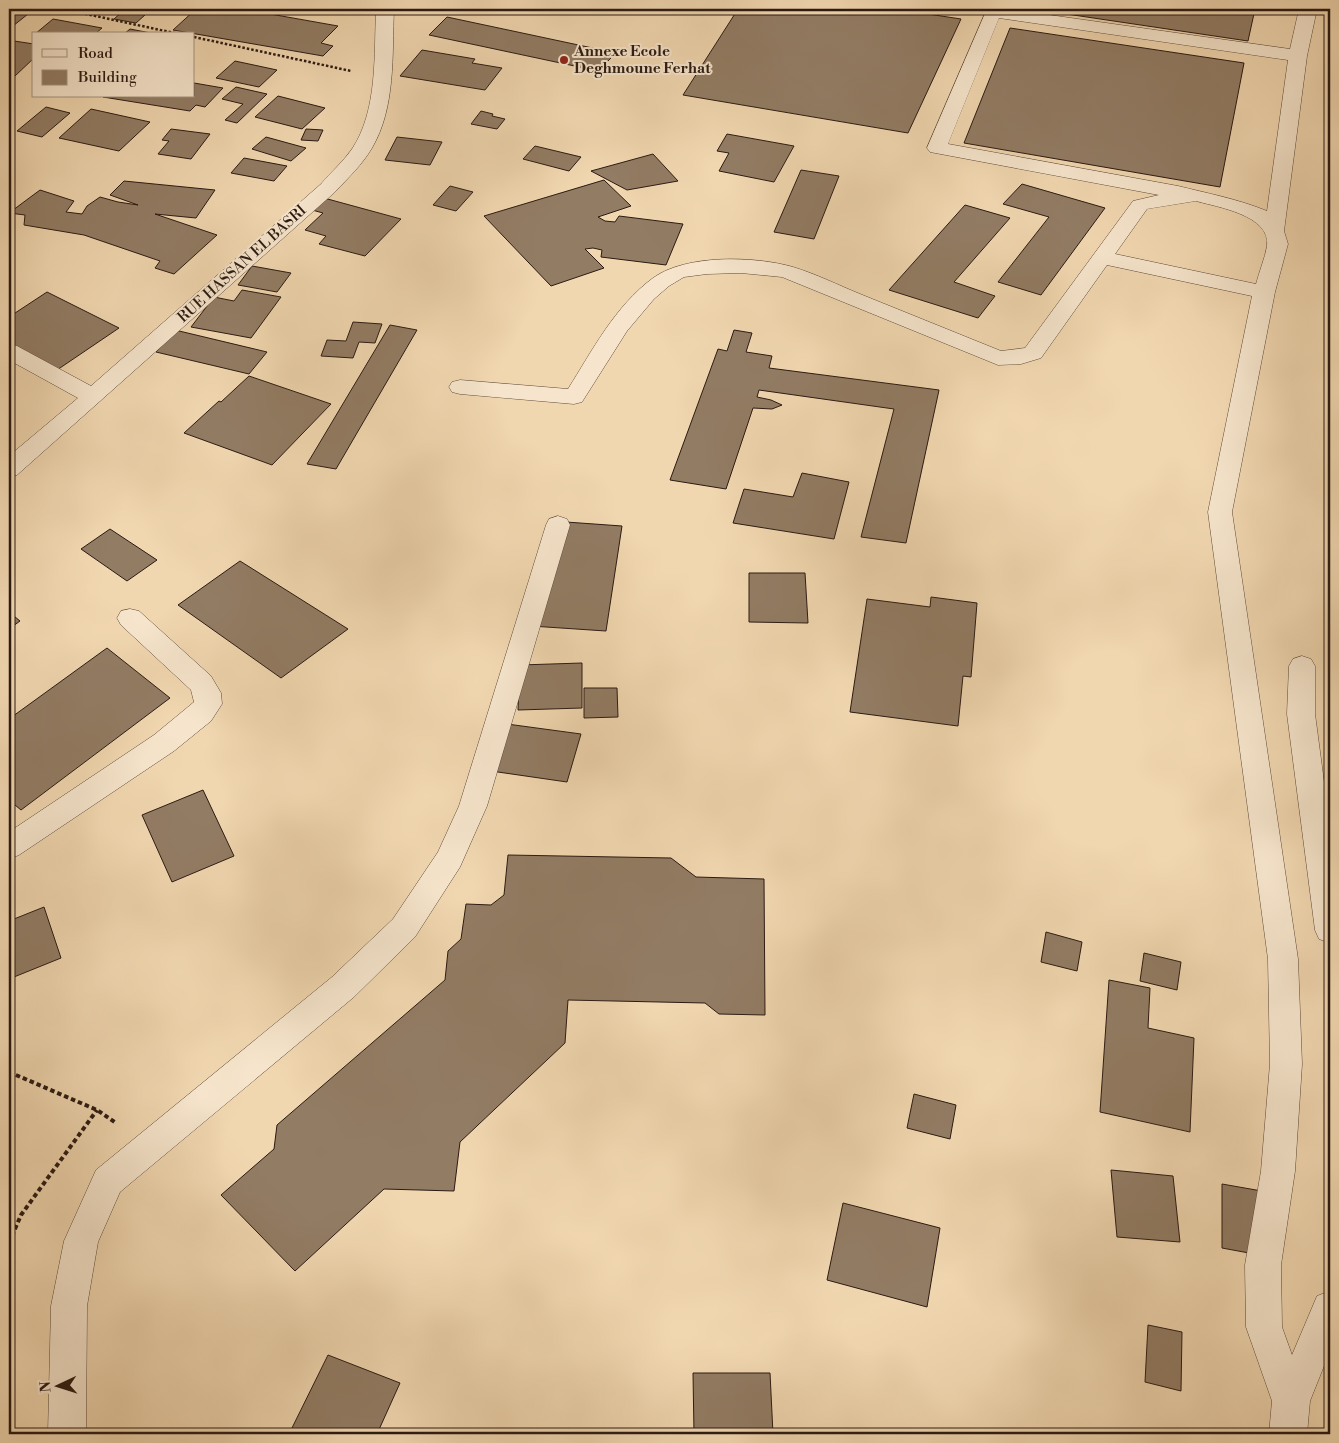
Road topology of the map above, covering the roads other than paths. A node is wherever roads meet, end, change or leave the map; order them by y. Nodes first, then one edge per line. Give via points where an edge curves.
1 (385, 9) edge
2 (1308, 9) edge
3 (989, 10) edge
4 (1298, 56) junction
5 (1197, 195) junction
6 (1274, 231) junction
7 (1102, 258) junction
8 (1264, 292) junction
9 (9, 351) edge
10 (460, 387) dead end
11 (93, 397) junction
12 (9, 468) edge
13 (558, 525) dead end
14 (130, 618) dead end
15 (1302, 666) dead end
16 (9, 847) edge
17 (1330, 930) edge
18 (1330, 1309) edge
19 (1290, 1418) edge
20 (67, 1434) edge

1 - 11 street, RUE HASSAN EL BASRI via 380,95 370,134 362,149 328,188
2 - 4 street
3 - 4 street
3 - 5 street via 937,148
4 - 6 street
5 - 6 street via 1264,217
5 - 7 street via 1140,205
6 - 8 street via 1278,244
7 - 8 street
7 - 10 street via 1033,353 1021,357 998,358 787,272 719,265 678,272 654,286 631,310 574,397
8 - 19 street via 1220,512 1283,959 1286,1064 1278,1171 1262,1265 1264,1327
9 - 11 street
11 - 12 street, RUE HASSAN EL BASRI
13 - 20 street via 473,806 450,858 404,928 350,981 108,1181 81,1240 69,1306
14 - 16 street via 202,683 208,704 201,714 164,743
15 - 17 street via 1301,714
18 - 19 street

